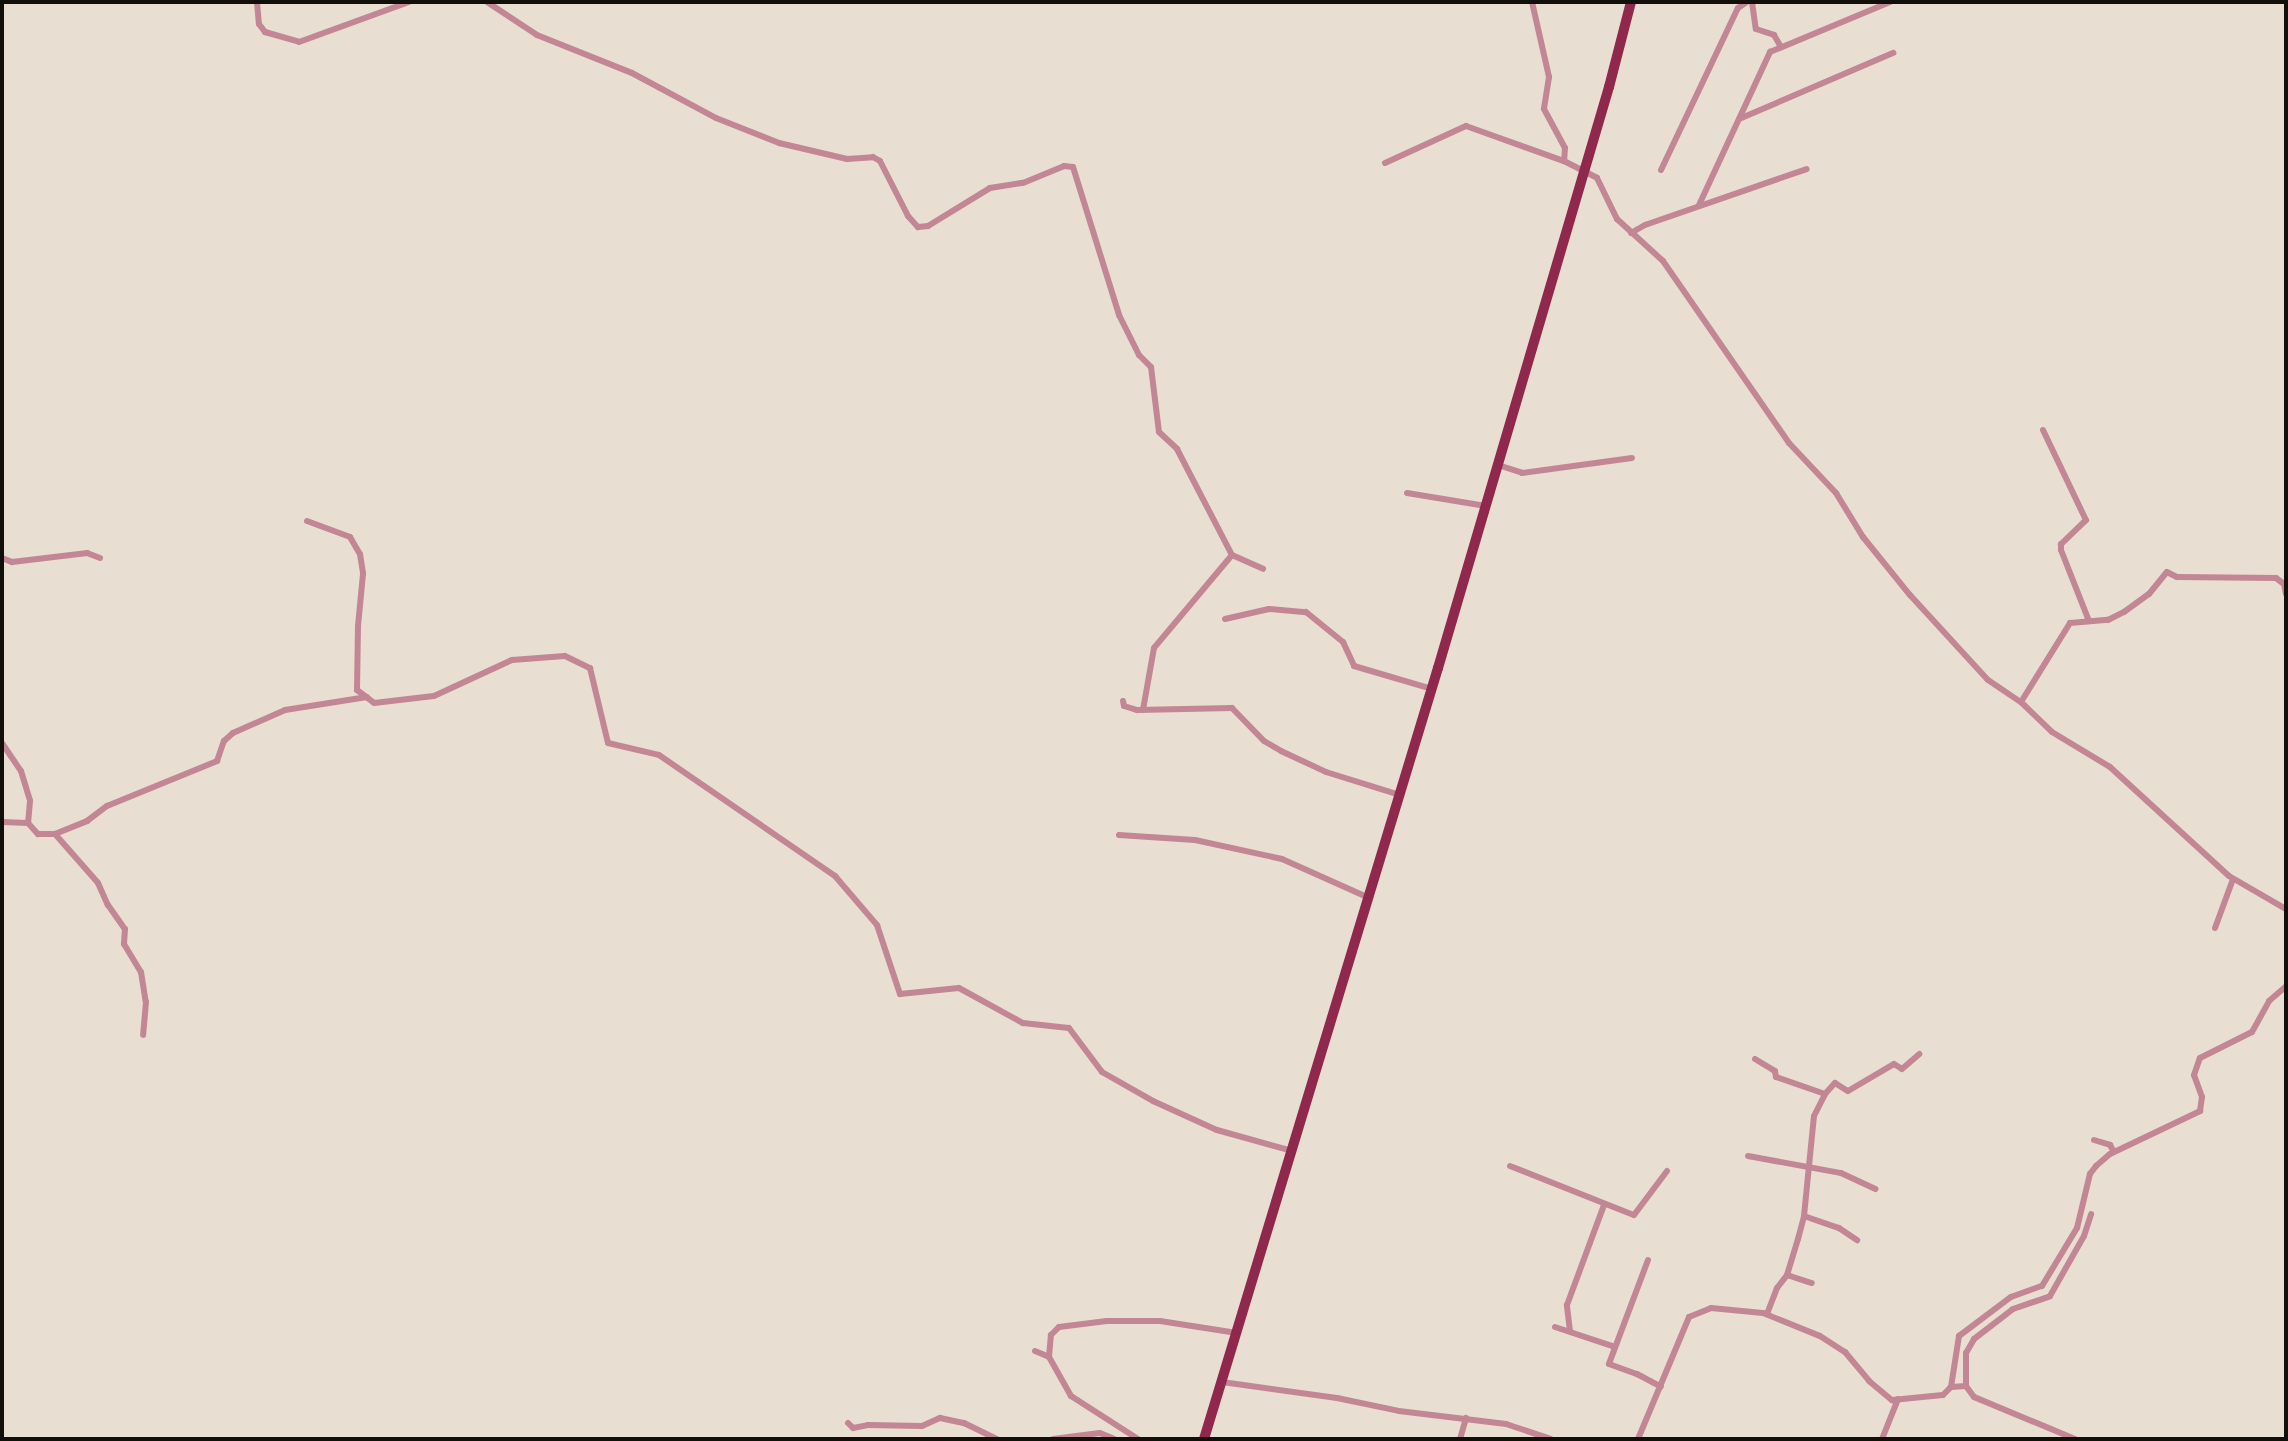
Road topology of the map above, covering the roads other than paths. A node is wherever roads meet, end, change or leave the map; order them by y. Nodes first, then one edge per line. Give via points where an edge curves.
1 (257, 2) edge
2 (409, 2) edge
3 (487, 2) edge
4 (1532, 2) edge
5 (1631, 2) edge
6 (1750, 2) edge
7 (1890, 2) edge
8 (1781, 47) junction
9 (1893, 53) dead end
10 (1737, 119) junction
11 (1564, 161) junction
12 (1385, 163) dead end
13 (1807, 169) dead end
14 (1661, 170) dead end
15 (1582, 172) junction
16 (1699, 205) junction
17 (1631, 233) junction
18 (2043, 430) dead end
19 (1632, 458) dead end
20 (1498, 465) junction
21 (1407, 493) dead end
22 (1486, 506) junction
23 (307, 521) dead end
24 (1232, 555) junction
25 (2, 558) edge
26 (100, 558) dead end
27 (1263, 569) dead end
28 (2286, 594) edge
29 (1225, 619) dead end
30 (2089, 621) junction
31 (1432, 689) junction
32 (367, 697) junction
33 (1123, 701) dead end
34 (2021, 702) junction
35 (1143, 710) junction
36 (2, 743) edge
37 (1400, 795) junction
38 (2, 822) edge
39 (28, 823) junction
40 (55, 834) junction
41 (1119, 835) dead end
42 (2233, 879) junction
43 (1369, 898) junction
44 (2286, 909) edge
45 (2215, 928) dead end
46 (2286, 986) edge
47 (143, 1035) dead end
48 (1919, 1054) dead end
49 (1755, 1059) dead end
50 (1825, 1094) junction
51 (2094, 1140) dead end
52 (1292, 1151) junction
53 (2114, 1152) junction
54 (1748, 1156) dead end
55 (1510, 1166) dead end
56 (1810, 1166) junction
57 (1667, 1171) dead end
58 (1876, 1189) dead end
59 (1604, 1205) junction
60 (2091, 1214) dead end
61 (1804, 1216) junction
62 (1857, 1240) dead end
63 (1648, 1260) dead end
64 (1787, 1275) junction
65 (1812, 1283) dead end
66 (1767, 1314) junction
67 (1555, 1327) dead end
68 (1570, 1331) junction
69 (1237, 1333) junction
70 (1615, 1347) junction
71 (1035, 1351) dead end
72 (1049, 1357) junction
73 (1222, 1382) junction
74 (1966, 1386) junction
75 (1661, 1387) junction
76 (1951, 1387) junction
77 (1898, 1399) junction
78 (1466, 1418) junction
79 (848, 1423) dead end
80 (997, 1439) edge
81 (1053, 1439) edge
82 (1114, 1439) edge
83 (1138, 1439) edge
84 (1204, 1439) edge
85 (1460, 1439) edge
86 (1551, 1439) edge
87 (1638, 1439) edge
88 (1882, 1439) edge
89 (2075, 1439) edge

1 - 2 street via 265,32 299,42
3 - 24 street via 537,35 645,79 716,118 779,143 847,159 873,157 918,227 990,188 1073,167 1119,315 1151,367 1159,432 1177,449
4 - 11 street via 1549,77 1544,109 1565,148
5 - 15 highway
6 - 8 street via 1756,29 1774,35
6 - 14 street via 1738,8
7 - 8 street
8 - 10 street via 1770,52
9 - 10 street
10 - 16 street
11 - 12 street via 1466,126
11 - 15 street
13 - 16 street
15 - 17 street via 1601,183 1617,219
15 - 20 highway
16 - 17 street
17 - 34 street via 1663,261 1752,394 1836,493 1910,595 1988,680
18 - 30 street via 2086,520 2061,550
19 - 20 street via 1522,473
20 - 22 highway
21 - 22 street
22 - 31 highway
23 - 32 street via 350,537 360,554 357,690
24 - 27 street
24 - 35 street via 1154,648
25 - 26 street via 12,562 87,553
28 - 30 street via 2284,584 2267,576 2189,577 2167,572 2124,612
29 - 31 street via 1269,609 1306,612 1343,642 1354,666
30 - 34 street via 2070,623
31 - 37 highway
32 - 40 street via 285,710 233,733 217,761 107,806
32 - 52 street via 374,703 434,696 512,660 565,656 590,668 608,743 659,755 835,876 877,925 900,994 959,988 1023,1023 1069,1028 1102,1072 1153,1101 1217,1130
33 - 35 street via 1129,709
34 - 42 street via 2052,732 2110,767
35 - 37 street via 1232,708 1281,751 1326,772
36 - 39 street via 21,771 30,801
37 - 43 highway
38 - 39 street
39 - 40 street via 38,834
40 - 47 street via 98,883 125,929 124,944 141,972 146,1002
41 - 43 street via 1195,840 1282,859
42 - 44 street
42 - 45 street
43 - 52 highway
46 - 53 street via 2269,1001 2252,1032 2200,1058 2194,1075 2202,1097 2200,1111
48 - 50 street via 1902,1069 1894,1064 1848,1091 1835,1083
49 - 50 street via 1776,1077
50 - 56 street via 1814,1116
51 - 53 street
52 - 69 highway
53 - 76 street via 2090,1174 2077,1228 2042,1286 2011,1297 1959,1336
54 - 56 street
55 - 59 street
56 - 58 street
56 - 61 street
57 - 59 street via 1635,1215
59 - 68 street via 1567,1305
60 - 74 street via 2050,1296 2013,1309 1969,1346
61 - 62 street
61 - 64 street
63 - 70 street
64 - 65 street
64 - 66 street
66 - 75 street via 1718,1307 1692,1313
66 - 77 street via 1845,1352 1883,1394
67 - 68 street
68 - 70 street
69 - 72 street via 1160,1321 1059,1327 1051,1335
69 - 73 highway
70 - 75 street via 1609,1364
71 - 72 street
72 - 83 street via 1071,1396
73 - 78 street
73 - 84 highway
74 - 76 street
74 - 89 street via 1974,1397
75 - 87 street
76 - 77 street via 1943,1395
77 - 88 street
78 - 85 street
78 - 86 street
79 - 80 street via 853,1428 922,1426 940,1418
81 - 82 street via 1100,1433

